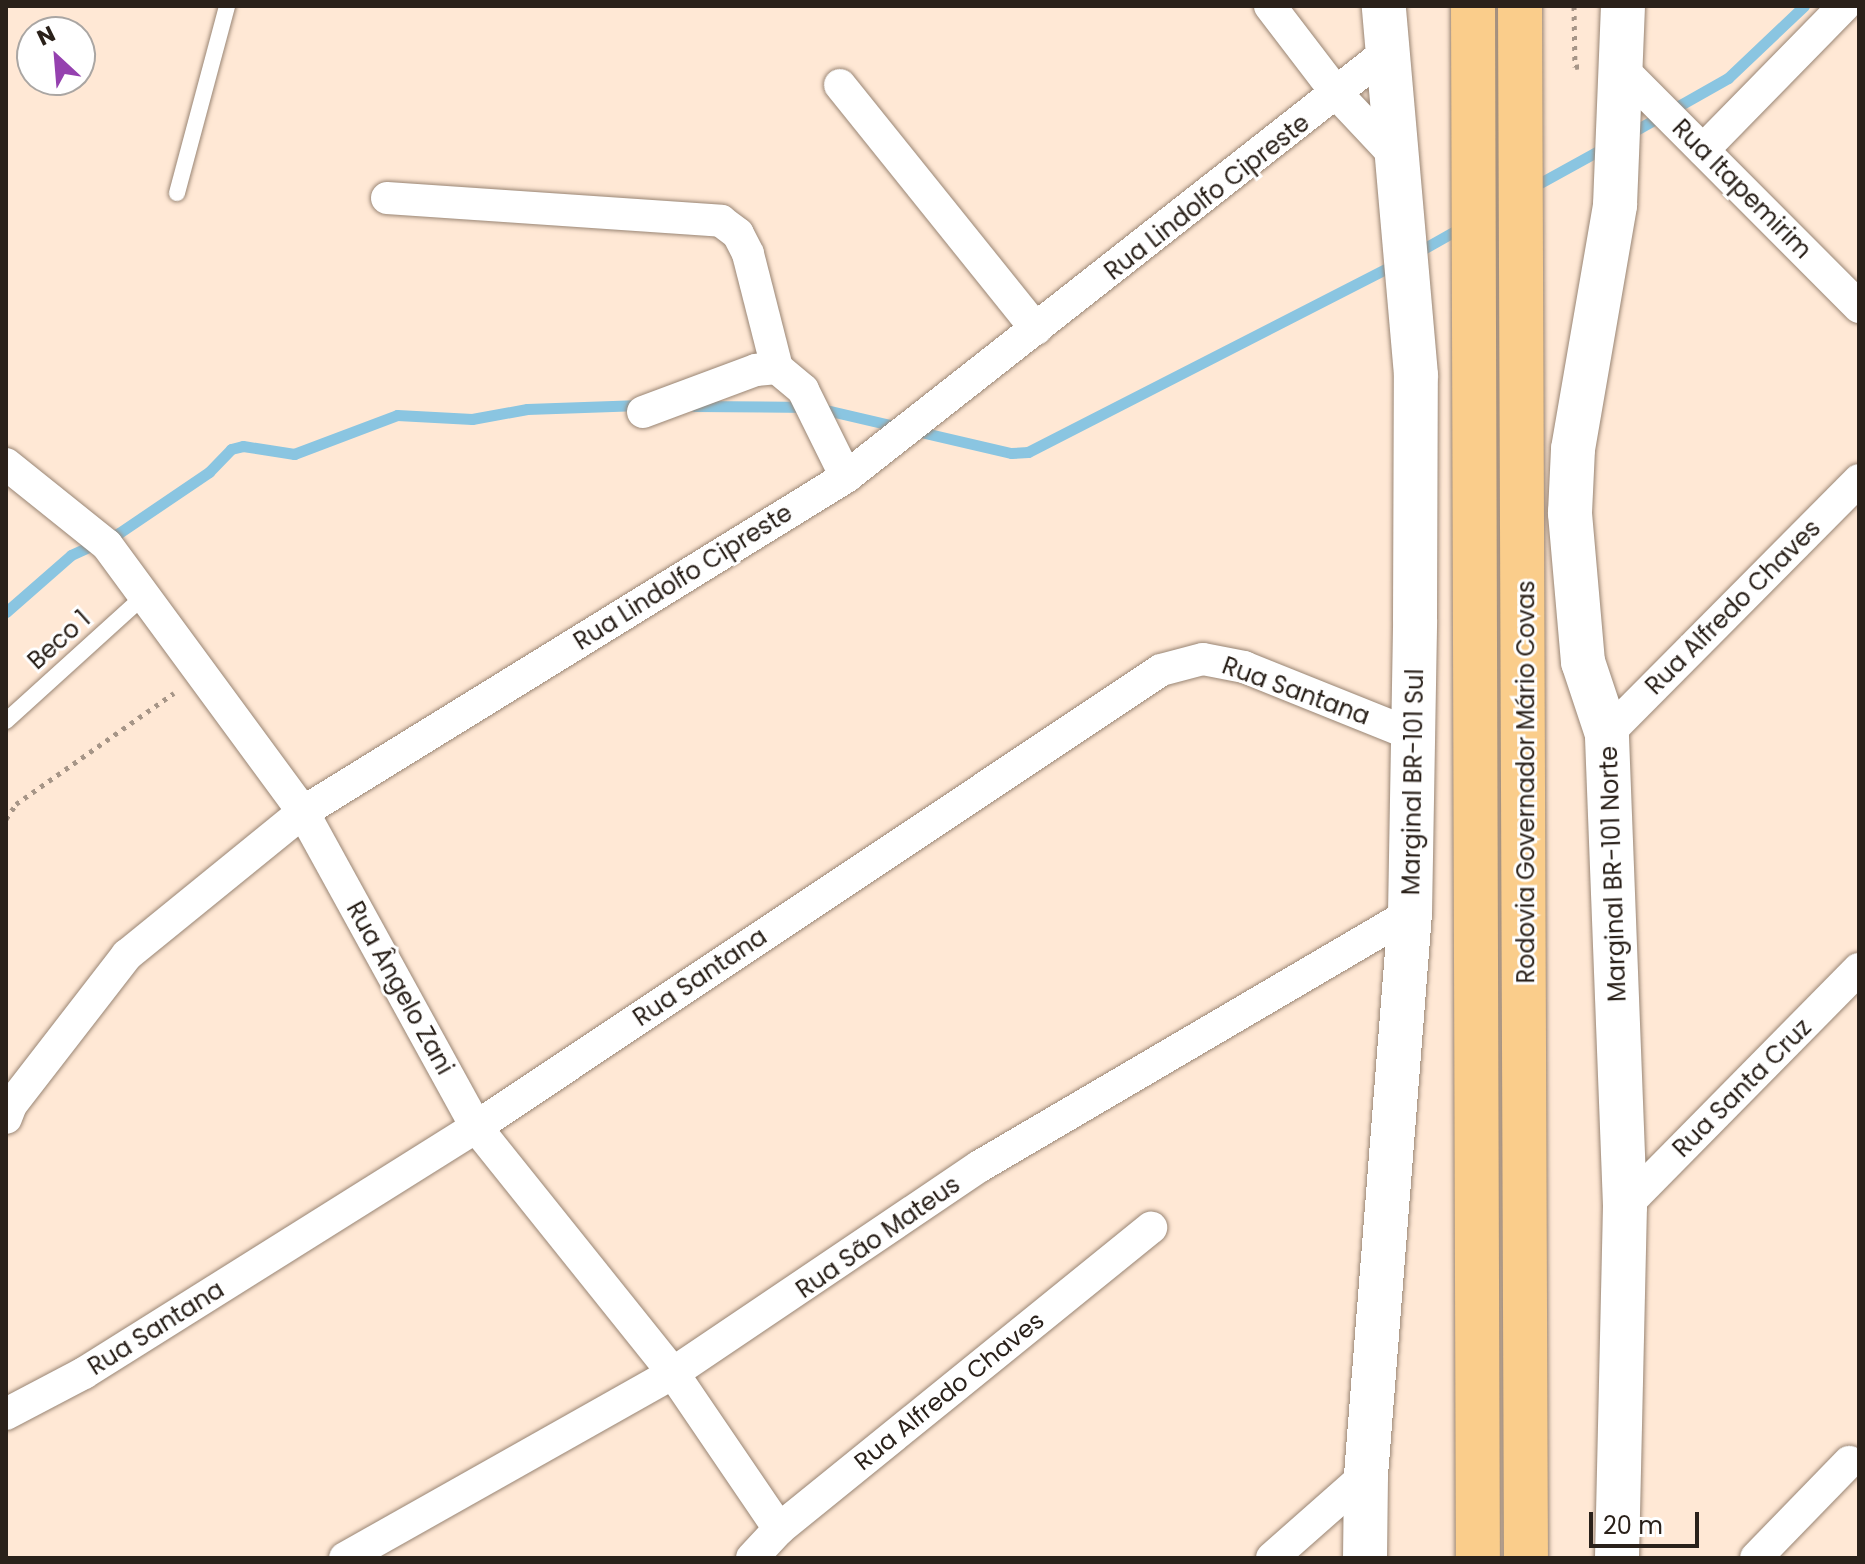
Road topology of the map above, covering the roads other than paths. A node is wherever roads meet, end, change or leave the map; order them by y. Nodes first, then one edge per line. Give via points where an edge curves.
1 (227, 6) edge
2 (1270, 6) edge
3 (1384, 6) edge
4 (1473, 6) edge
5 (1520, 6) edge
6 (1623, 6) edge
7 (1844, 6) edge
8 (1386, 53) junction
9 (1624, 71) junction
10 (840, 85) dead end
11 (1338, 95) junction
12 (1703, 150) junction
13 (1401, 162) junction
14 (177, 193) dead end
15 (387, 198) dead end
16 (1859, 307) edge
17 (1036, 329) junction
18 (777, 368) junction
19 (643, 412) dead end
20 (6, 464) edge
21 (846, 477) junction
22 (1859, 480) edge
23 (144, 596) junction
24 (6, 721) edge
25 (1607, 734) junction
26 (1413, 735) junction
27 (303, 812) junction
28 (1410, 914) junction
29 (1859, 969) edge
30 (6, 1118) edge
31 (476, 1127) junction
32 (1625, 1206) junction
33 (1151, 1228) dead end
34 (673, 1373) junction
35 (6, 1414) edge
36 (1849, 1462) dead end
37 (1366, 1475) junction
38 (779, 1529) junction
39 (345, 1558) edge
40 (752, 1558) edge
41 (1272, 1558) edge
42 (1365, 1558) edge
43 (1478, 1558) edge
44 (1526, 1558) edge
45 (1617, 1558) edge
46 (1756, 1558) edge

1 - 14 lane
2 - 11 street
3 - 8 main road, Marginal BR-101 Sul
4 - 43 highway, Rodovia Governador Mário Covas
5 - 44 highway, Rodovia Governador Mário Covas via 1526,427
6 - 9 main road, Marginal BR-101 Norte
7 - 12 street
8 - 11 street, Rua Lindolfo Cipreste
8 - 13 main road, Marginal BR-101 Sul
9 - 12 street, Rua Itapemirim
9 - 25 main road, Marginal BR-101 Norte via 1615,205 1573,449 1570,513 1583,662
10 - 17 street
11 - 13 street
11 - 17 street, Rua Lindolfo Cipreste
12 - 16 street, Rua Itapemirim
13 - 26 main road, Marginal BR-101 Sul via 1416,375
15 - 18 street via 721,221 738,234 748,254
17 - 21 street, Rua Lindolfo Cipreste
18 - 19 street via 756,370
18 - 21 street via 803,390
20 - 23 street, Rua Ângelo Zani via 107,545
21 - 27 street, Rua Lindolfo Cipreste
22 - 25 street, Rua Alfredo Chaves
23 - 24 lane, Beco 1
23 - 27 street, Rua Ângelo Zani
25 - 32 main road, Marginal BR-101 Norte
26 - 28 main road, Marginal BR-101 Sul
26 - 31 street, Rua Santana via 1244,667 1203,659 1161,670
27 - 30 street, Rua Lindolfo Cipreste via 127,955
27 - 31 street, Rua Ângelo Zani
28 - 34 street, Rua São Mateus via 980,1166
28 - 37 main road, Marginal BR-101 Sul
29 - 32 street, Rua Santa Cruz
31 - 34 street, Rua Ângelo Zani
31 - 35 street, Rua Santana via 84,1373
32 - 45 main road, Marginal BR-101 Norte
33 - 38 street, Rua Alfredo Chaves
34 - 38 street, Rua Ângelo Zani
34 - 39 street, Rua São Mateus
36 - 46 street
37 - 41 street
37 - 42 main road, Marginal BR-101 Sul
38 - 40 street, Rua Alfredo Chaves

